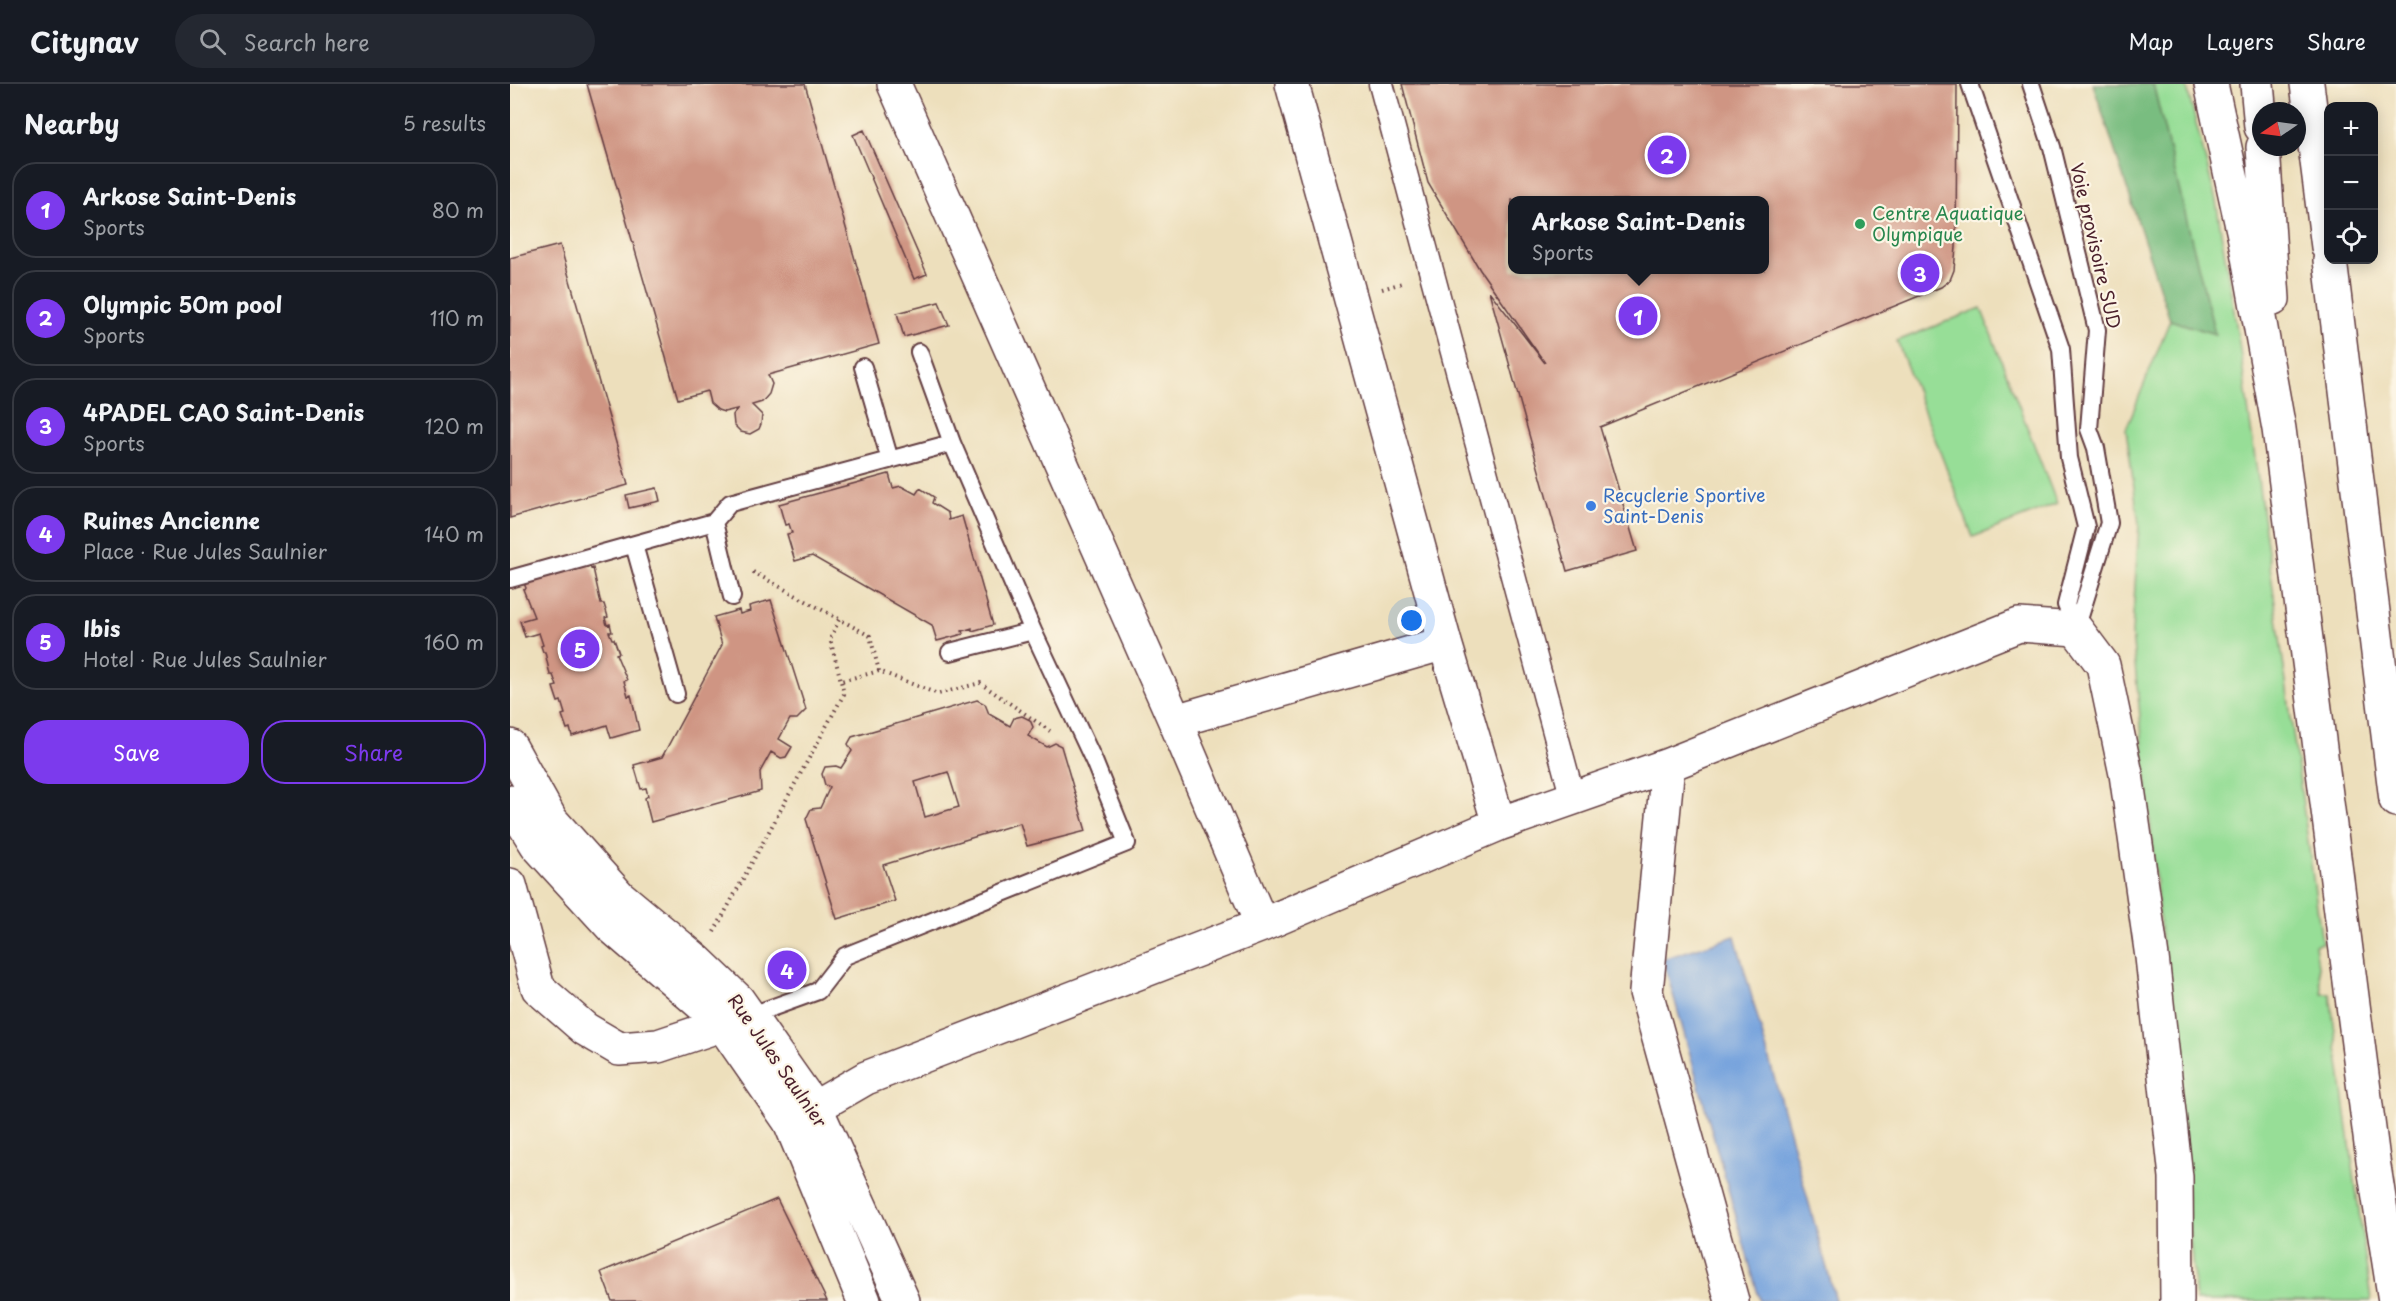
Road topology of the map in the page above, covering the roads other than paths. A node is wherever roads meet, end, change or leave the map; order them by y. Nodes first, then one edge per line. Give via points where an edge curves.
1 (894, 84) edge
2 (1292, 84) edge
3 (1381, 84) edge
4 (1970, 84) edge
5 (2031, 84) edge
6 (2211, 84) edge
7 (2257, 84) edge
8 (2307, 84) edge
9 (2259, 102) edge
10 (2264, 156) edge
11 (2324, 216) edge
12 (2330, 264) edge
13 (919, 352) dead end
14 (863, 367) dead end
15 (2279, 429) junction
16 (952, 443) junction
17 (890, 460) junction
18 (714, 522) junction
19 (634, 545) junction
20 (510, 579) edge
21 (732, 597) dead end
22 (2076, 629) junction
23 (1033, 631) junction
24 (1445, 643) junction
25 (950, 652) dead end
26 (676, 694) dead end
27 (1175, 721) junction
28 (510, 746) edge
29 (1668, 765) junction
30 (1573, 799) junction
31 (2396, 800) edge
32 (510, 802) edge
33 (1499, 824) junction
34 (510, 885) edge
35 (1262, 925) junction
36 (736, 1020) junction
37 (802, 1115) junction
38 (864, 1301) edge
39 (903, 1301) edge
40 (1732, 1301) edge
41 (2177, 1301) edge
42 (2395, 1301) edge

1 - 27 main road
2 - 24 main road
3 - 30 street
4 - 22 lane via 2061,349 2069,458 2086,527 2066,605
5 - 22 lane, Voie provisoire SUD via 2052,147 2097,330 2089,429 2109,523
6 - 15 main road via 2245,240
7 - 9 main road
8 - 11 main road
10 - 15 main road
12 - 31 main road
13 - 16 lane
14 - 17 lane
15 - 42 main road via 2370,1137
16 - 17 lane
16 - 23 lane
17 - 18 lane via 730,503
18 - 19 lane
18 - 21 lane
19 - 20 lane
19 - 26 lane
22 - 29 main road via 2019,624
22 - 41 main road via 2103,665 2126,774 2152,957 2176,1177
23 - 25 lane
23 - 36 lane via 1094,761 1127,843 844,956 818,991
24 - 27 main road
24 - 33 main road
27 - 35 main road
28 - 36 main road, Rue Jules Saulnier via 551,820 619,896 738,1000
29 - 30 main road
29 - 40 main road via 1646,992
30 - 33 main road
32 - 36 main road, Rue Jules Saulnier via 537,845 612,927 707,1009
33 - 35 main road
34 - 36 main road via 538,988 585,1029 619,1049 658,1046
35 - 37 main road via 866,1078
36 - 37 main road, Rue Jules Saulnier
37 - 38 main road, Rue Jules Saulnier
37 - 39 main road, Rue Jules Saulnier via 819,1115

